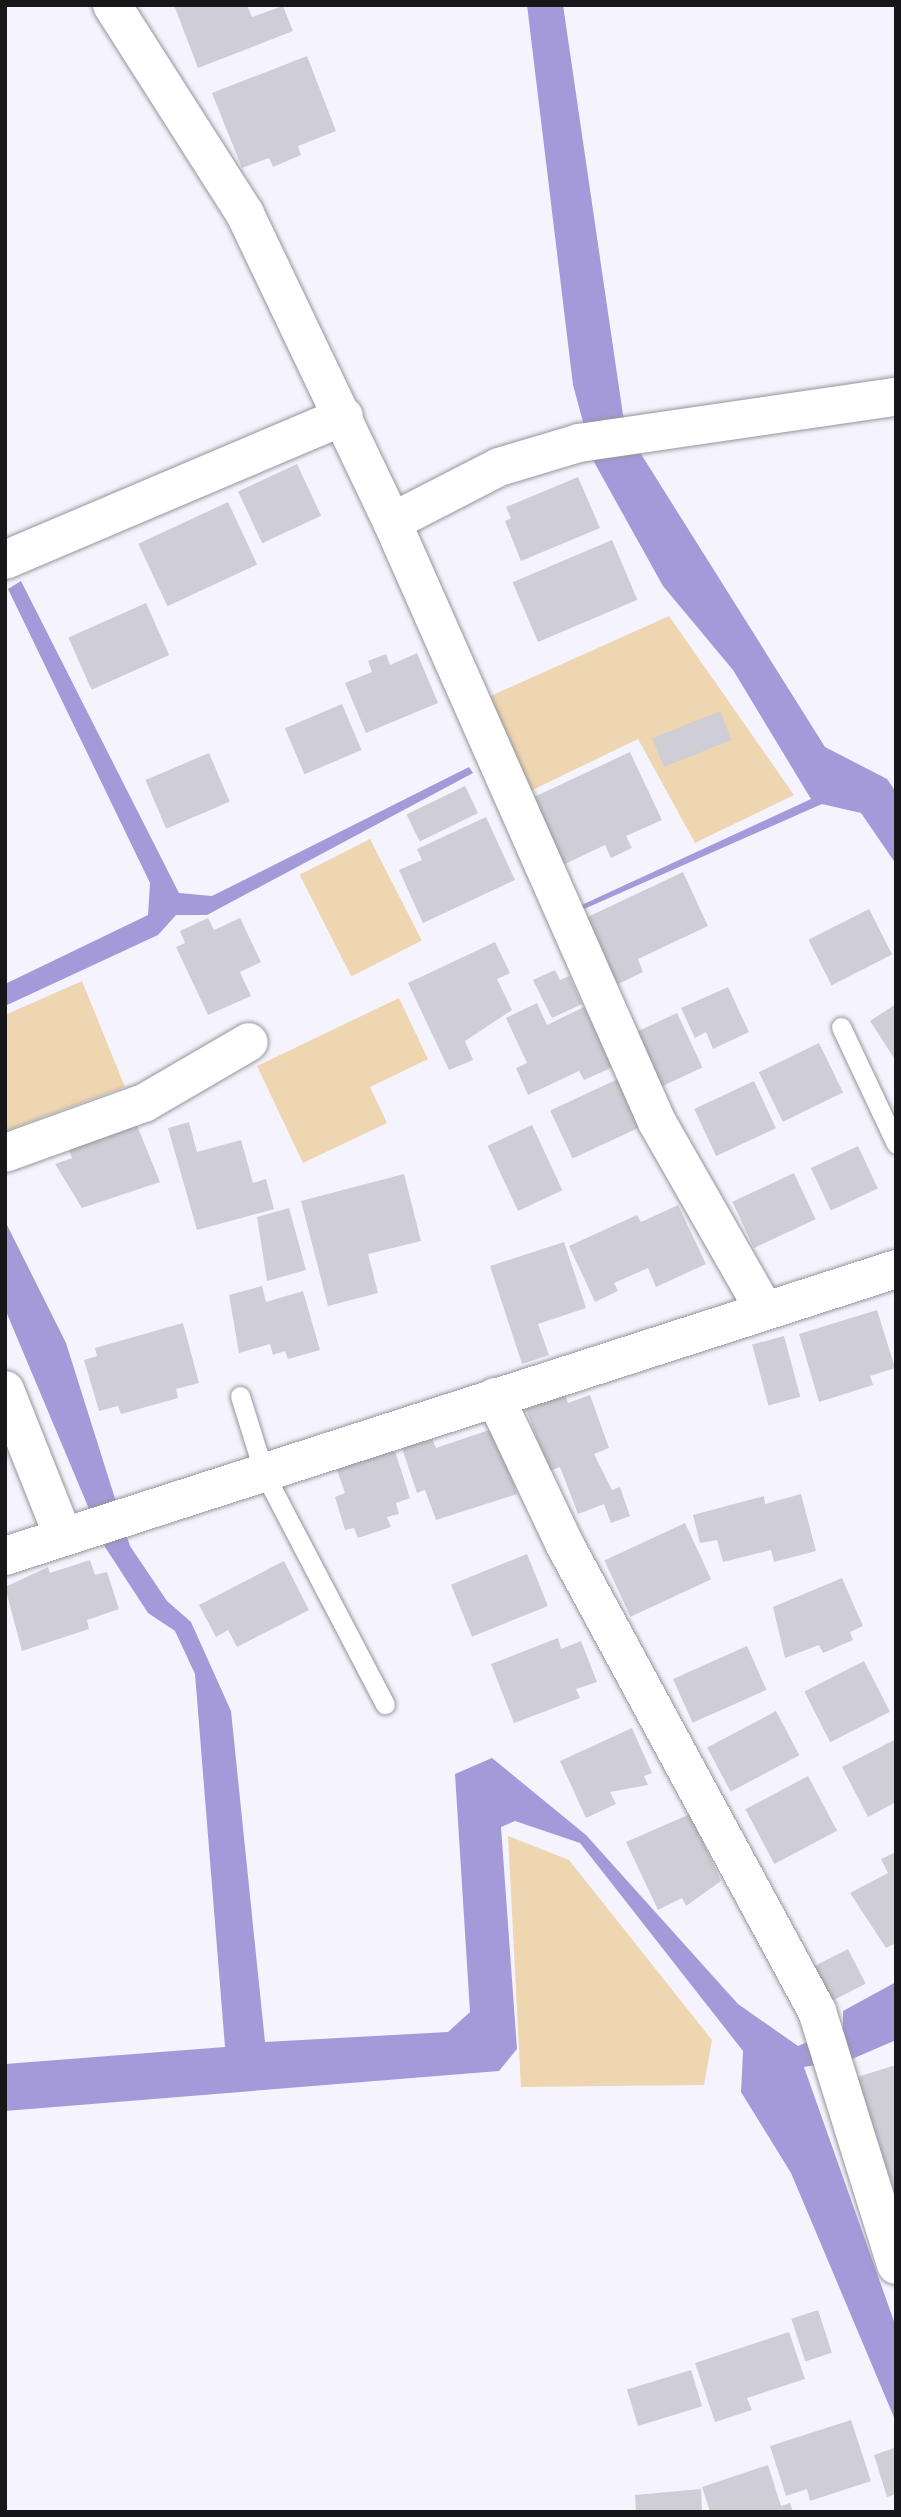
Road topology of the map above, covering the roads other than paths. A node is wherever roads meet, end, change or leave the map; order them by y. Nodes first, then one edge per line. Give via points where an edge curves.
1 (112, 5) edge
2 (896, 397) edge
3 (344, 416) junction
4 (392, 522) junction
5 (5, 560) edge
6 (841, 1027) dead end
7 (249, 1042) dead end
8 (896, 1144) edge
9 (5, 1153) edge
10 (896, 1269) edge
11 (763, 1308) junction
12 (5, 1390) edge
13 (240, 1396) dead end
14 (495, 1397) junction
15 (264, 1473) junction
16 (76, 1533) junction
17 (5, 1556) edge
18 (385, 1704) dead end
19 (896, 2265) edge

1 - 3 street via 245,214
2 - 4 street via 579,443 499,467
3 - 4 street
3 - 5 street
4 - 11 street via 657,1122
6 - 8 lane
7 - 9 street via 144,1103
10 - 11 street
11 - 14 street
12 - 16 street
13 - 15 lane
14 - 15 street
14 - 19 street via 565,1545 823,2027 830,2065
15 - 16 street
15 - 18 lane
16 - 17 street

